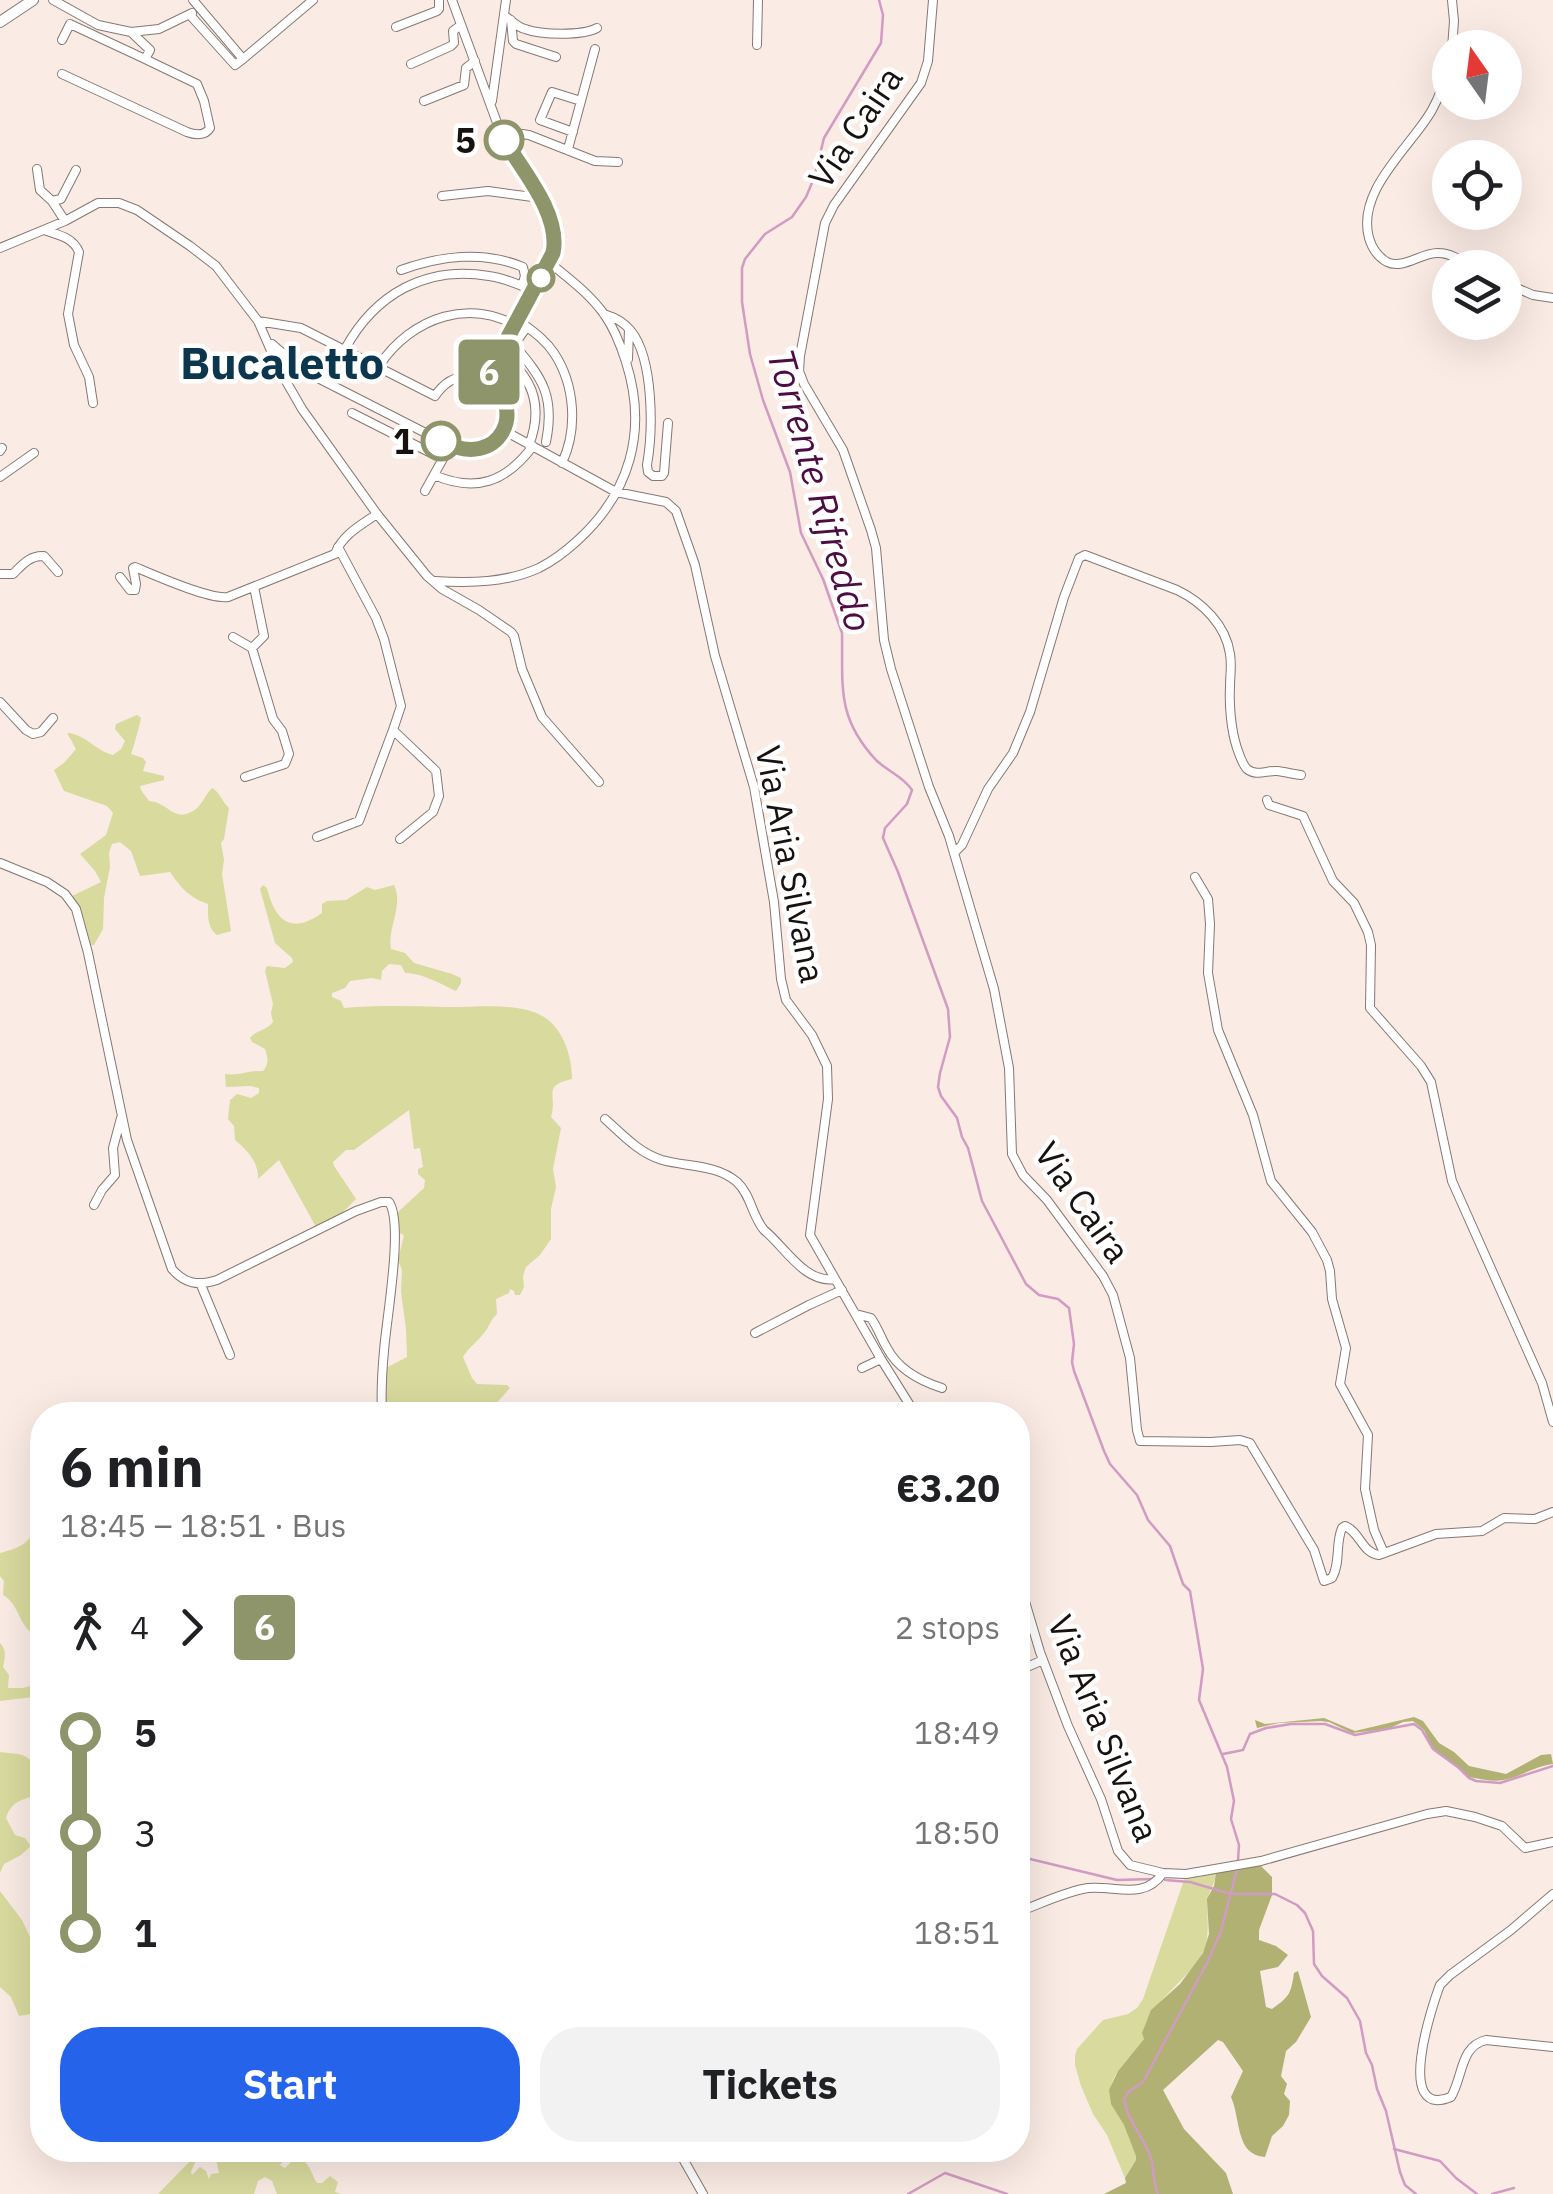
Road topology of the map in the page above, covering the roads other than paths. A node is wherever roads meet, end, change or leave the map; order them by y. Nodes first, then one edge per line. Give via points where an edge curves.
1 (32, 0) edge
2 (54, 0) edge
3 (312, 0) edge
4 (439, 0) edge
5 (452, 0) edge
6 (506, 0) edge
7 (758, 0) edge
8 (933, 0) edge
9 (1452, 0) edge
10 (196, 4) edge
11 (190, 15) junction
12 (508, 18) junction
13 (0, 22) edge
14 (461, 25) junction
15 (396, 27) dead end
16 (597, 28) dead end
17 (1453, 30) edge
18 (131, 32) junction
19 (62, 40) dead end
20 (757, 45) dead end
21 (595, 49) dead end
22 (556, 57) dead end
23 (243, 59) junction
24 (145, 60) junction
25 (475, 61) junction
26 (411, 64) dead end
27 (62, 74) dead end
28 (424, 101) dead end
29 (581, 101) junction
30 (492, 106) junction
31 (1432, 110) edge
32 (572, 132) junction
33 (506, 144) junction
34 (568, 149) junction
35 (618, 162) dead end
36 (37, 169) dead end
37 (76, 170) dead end
38 (442, 196) dead end
39 (540, 198) junction
40 (52, 201) junction
41 (65, 221) junction
42 (44, 230) junction
43 (0, 248) edge
44 (1432, 255) edge
45 (549, 262) junction
46 (401, 270) dead end
47 (522, 286) junction
48 (534, 290) junction
49 (1522, 290) edge
50 (1553, 298) edge
51 (604, 314) junction
52 (258, 321) junction
53 (517, 323) junction
54 (630, 329) junction
55 (524, 331) junction
56 (269, 342) junction
57 (344, 348) junction
58 (500, 353) junction
59 (626, 362) junction
60 (379, 366) junction
61 (279, 369) junction
62 (302, 370) junction
63 (485, 380) junction
64 (93, 403) dead end
65 (352, 413) dead end
66 (668, 423) dead end
67 (503, 430) junction
68 (546, 442) dead end
69 (447, 444) junction
70 (531, 446) junction
71 (34, 453) dead end
72 (560, 461) junction
73 (434, 475) junction
74 (0, 477) edge
75 (426, 491) dead end
76 (616, 492) junction
77 (376, 514) junction
78 (338, 547) junction
79 (58, 572) dead end
80 (0, 574) edge
81 (120, 577) dead end
82 (432, 581) junction
83 (254, 586) junction
84 (233, 637) dead end
85 (252, 648) junction
86 (0, 702) edge
87 (53, 718) dead end
88 (393, 730) junction
89 (1301, 775) dead end
90 (246, 777) dead end
91 (599, 782) dead end
92 (1267, 800) dead end
93 (317, 837) dead end
94 (400, 839) dead end
95 (954, 853) junction
96 (0, 863) edge
97 (1196, 878) dead end
98 (122, 1114) junction
99 (605, 1119) dead end
100 (94, 1205) dead end
101 (835, 1280) junction
102 (201, 1285) junction
103 (842, 1290) junction
104 (856, 1314) junction
105 (755, 1333) dead end
106 (230, 1355) dead end
107 (881, 1359) junction
108 (862, 1368) dead end
109 (942, 1388) dead end
110 (382, 1402) edge
111 (907, 1402) edge
112 (1553, 1422) edge
113 (1553, 1512) edge
114 (1384, 1553) junction
115 (1030, 1616) edge
116 (1044, 1660) junction
117 (1030, 1666) edge
118 (1553, 1842) edge
119 (1163, 1874) junction
120 (1553, 1894) edge
121 (1030, 1908) edge
122 (1553, 2047) edge
123 (685, 2162) edge
124 (703, 2194) edge

1 - 13 street
2 - 18 street via 98,25
3 - 23 street
4 - 15 street via 437,12
5 - 14 street
6 - 12 street
7 - 20 street
8 - 95 street, Via Caira via 921,83 825,223 799,365 843,450 871,530 890,669
9 - 17 street
10 - 11 street
10 - 23 street
11 - 18 street
11 - 23 street via 235,65
12 - 16 street via 534,31 581,34
12 - 22 street via 516,44
12 - 30 street
14 - 25 street
14 - 26 street via 451,46
18 - 24 street via 150,50
19 - 24 street via 70,24
21 - 29 street
24 - 27 street via 196,84 207,132 186,132
25 - 28 street via 466,68 464,85
25 - 30 street
29 - 32 street
29 - 32 street via 552,92 540,120
30 - 33 street
31 - 44 street via 1388,169 1366,222 1376,253 1392,264
32 - 34 street
33 - 34 street via 522,134
33 - 39 street
34 - 35 street
36 - 40 street via 40,190
37 - 40 street via 61,200
38 - 39 street via 488,191
39 - 45 street via 554,233
40 - 41 street
41 - 42 street
41 - 52 street via 98,204 137,210 216,266
42 - 43 street
42 - 64 street via 71,239 79,252 68,314
45 - 48 street
45 - 51 street
46 - 47 street via 443,257 480,256 523,267
47 - 48 street
47 - 57 street via 471,274 417,282 384,300
48 - 53 street
49 - 50 street
51 - 54 street
51 - 59 street
52 - 56 street
52 - 57 street via 302,328
53 - 55 street
53 - 58 street
53 - 60 street via 478,313 433,320 403,337
53 - 72 street via 554,352 568,386 572,425
54 - 59 street
54 - 66 street via 649,389 647,466 653,476 664,473
55 - 68 street via 514,345 544,385
55 - 72 street via 550,355 565,387 569,425
56 - 61 street
56 - 62 street
57 - 60 street
58 - 63 street
58 - 70 street via 531,388
59 - 76 street via 636,402 634,448
60 - 63 street via 435,396 460,377
61 - 62 street
61 - 77 street
62 - 69 street
63 - 67 street via 504,402
65 - 69 street via 433,454
67 - 69 street via 476,451
67 - 70 street
69 - 73 street
70 - 72 street
70 - 73 street via 518,464 486,482 462,484
71 - 74 street
72 - 76 street
73 - 75 street
76 - 82 street via 592,527 542,566 508,578
76 - 101 street, Via Aria Silvana via 666,502 695,565 754,787 786,1000 827,1066 810,1235
77 - 78 street
77 - 82 street
78 - 83 street via 336,554
78 - 88 street via 384,640 400,706
79 - 80 street via 37,556 13,574
81 - 83 street via 135,590 135,566 218,599
82 - 91 street via 514,636 542,717
83 - 85 street via 264,636
84 - 85 street
85 - 90 street via 289,754 285,764
86 - 87 street via 34,734
88 - 93 street via 359,821
88 - 94 street via 436,771 439,796 434,812
89 - 95 street via 1257,773 1243,762 1229,695 1230,653 1210,614 1191,597 1085,555 1064,597 1013,753
92 - 112 street via 1304,816 1333,881 1364,922 1371,945 1370,1008 1431,1082 1452,1181
95 - 114 street, Via Caira via 999,1008 1012,1154 1113,1295 1130,1358 1140,1441 1250,1444 1314,1550 1324,1580 1336,1570 1345,1526 1370,1553
96 - 98 street via 47,882 76,909
97 - 114 street via 1208,899 1208,973 1218,1030 1266,1172 1312,1232 1330,1271 1346,1348 1340,1384 1368,1435 1365,1489
98 - 100 street via 113,1148 115,1175
98 - 102 street via 172,1269
99 - 101 street, Via Aria Silvana via 660,1159 700,1165 738,1183 764,1230 806,1271
101 - 103 street, Via Aria Silvana
102 - 106 street
102 - 110 street via 389,1202 395,1236
103 - 104 street, Via Aria Silvana
103 - 105 street
104 - 107 street, Via Aria Silvana
104 - 109 street, Via Aria Silvana via 871,1318 904,1369
107 - 108 street
107 - 111 street, Via Aria Silvana
113 - 114 street via 1504,1518 1482,1531 1436,1534
115 - 116 street, Via Aria Silvana
116 - 117 street
116 - 119 street, Via Aria Silvana via 1118,1852 1130,1865
118 - 119 street, Via Aria Silvana via 1525,1848 1502,1826 1446,1811 1261,1861
119 - 121 street, Via Aria Silvana via 1147,1887 1086,1888
120 - 122 street via 1440,1985 1421,2088 1436,2100 1451,2097 1467,2052 1478,2041
123 - 124 street

